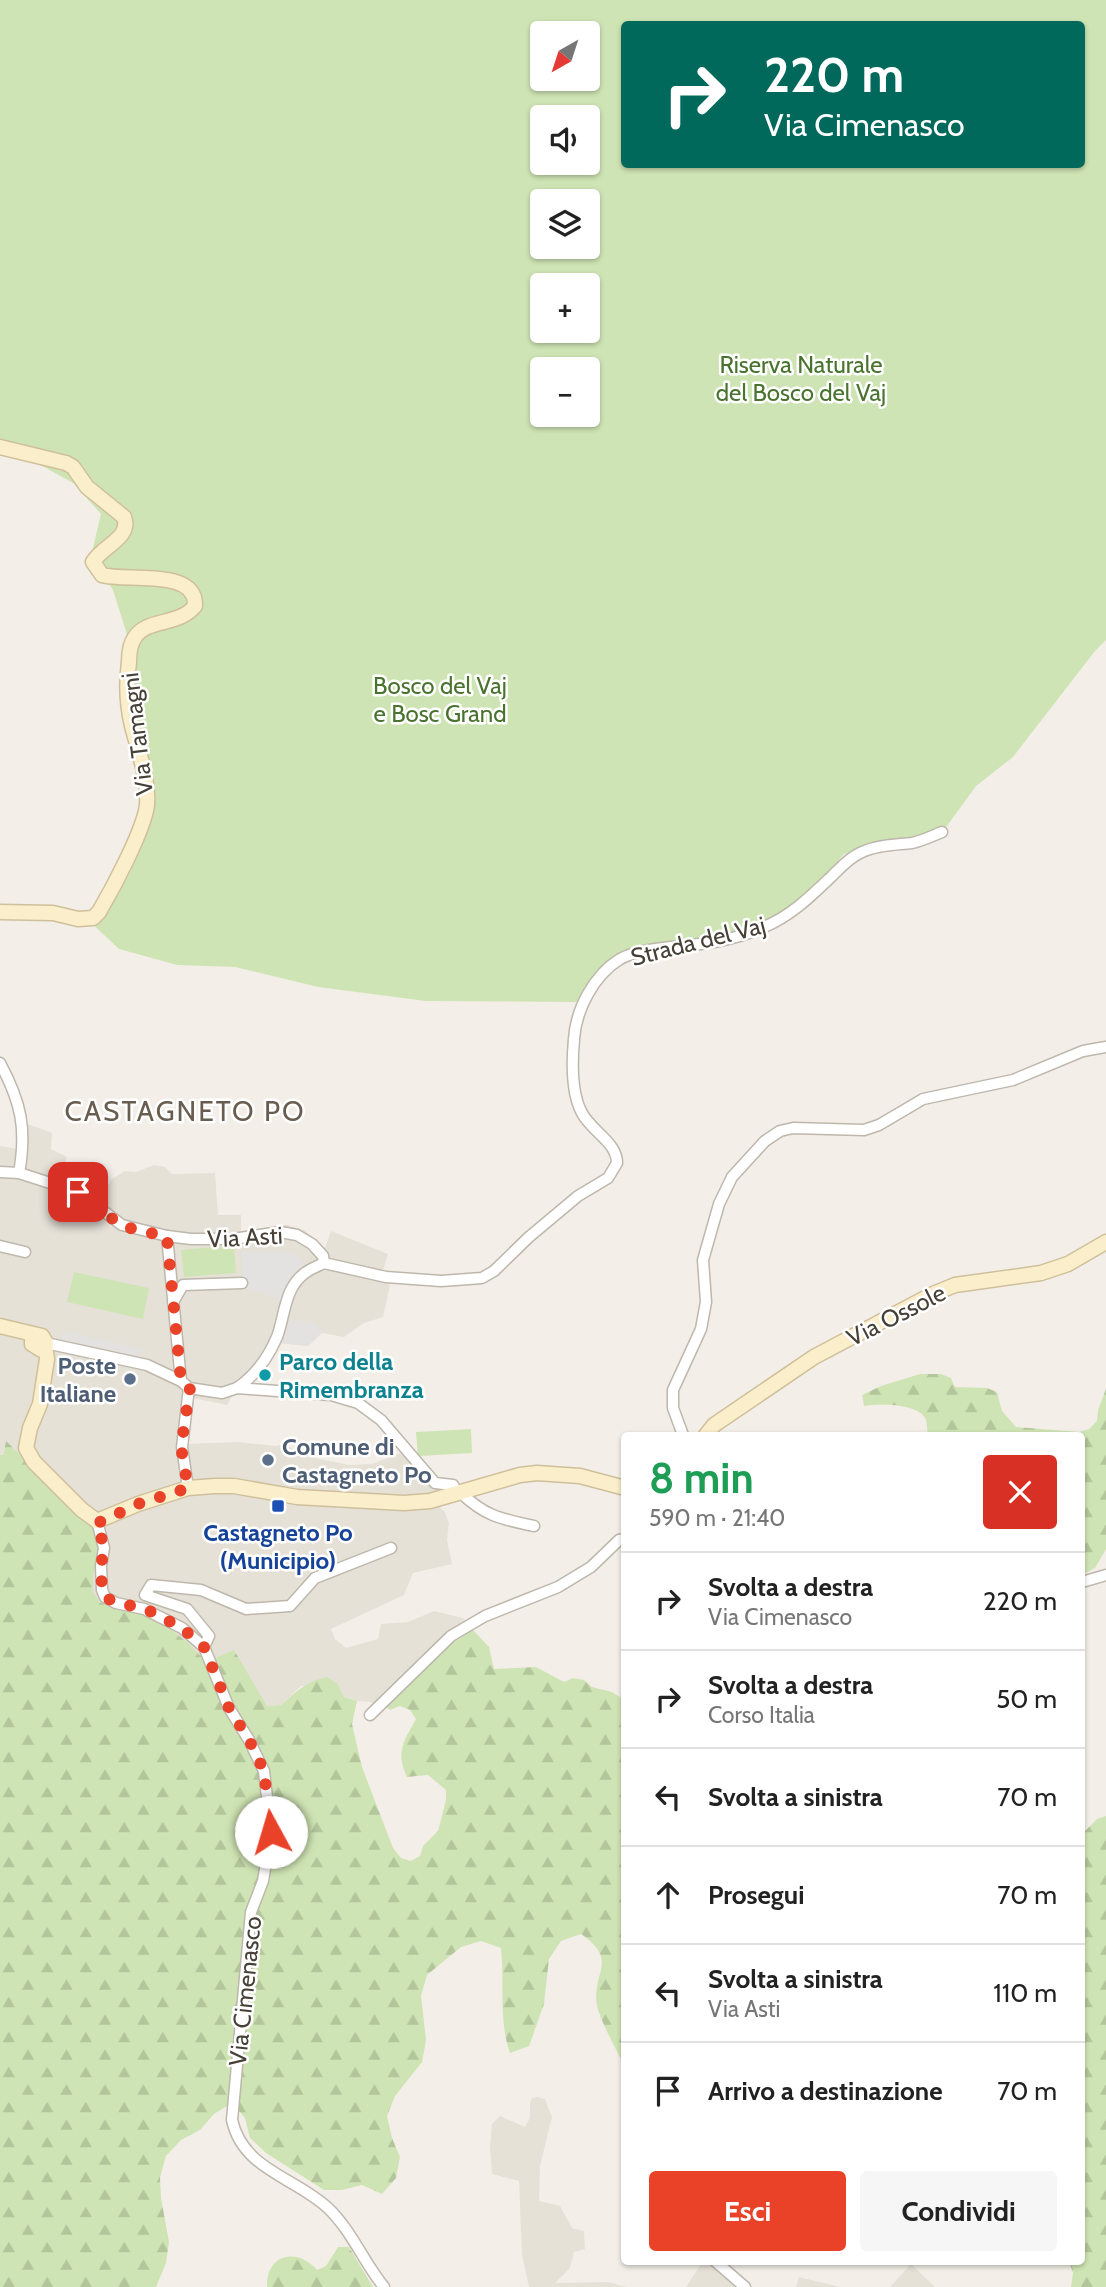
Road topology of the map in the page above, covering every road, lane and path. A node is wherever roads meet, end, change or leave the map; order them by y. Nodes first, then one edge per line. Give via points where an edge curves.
1 (0, 447) edge
2 (942, 832) dead end
3 (0, 912) edge
4 (1106, 1047) edge
5 (0, 1063) edge
6 (0, 1172) edge
7 (19, 1173) junction
8 (167, 1237) junction
9 (1106, 1242) edge
10 (0, 1247) edge
11 (25, 1252) dead end
12 (324, 1263) junction
13 (242, 1283) dead end
14 (173, 1302) junction
15 (7, 1328) edge
16 (40, 1343) junction
17 (185, 1384) junction
18 (237, 1388) junction
19 (682, 1432) edge
20 (708, 1432) edge
21 (621, 1487) edge
22 (188, 1488) junction
23 (459, 1494) junction
24 (97, 1521) junction
25 (534, 1526) dead end
26 (621, 1540) edge
27 (391, 1548) dead end
28 (1106, 1575) edge
29 (1085, 1581) edge
30 (204, 1647) junction
31 (370, 1715) dead end
32 (720, 2265) edge
33 (384, 2287) edge
34 (745, 2287) edge

1 - 3 street, Via Tamagni via 66,463 124,517 124,531 93,562 102,575 173,582 193,594 195,606 188,615 145,629 131,646 127,687 147,804 140,830 99,912 93,918 78,919 53,913
2 - 12 street, Strada del Vaj via 914,843 861,852 800,905 763,928 712,942 635,954 620,960 598,980 585,999 574,1038 575,1085 582,1113 614,1148 617,1163 608,1178 578,1196 494,1270 482,1278 441,1281 386,1277
4 - 19 street via 1083,1051 1013,1080 923,1099 864,1130 793,1128 765,1141 732,1177 702,1260 706,1301 701,1329 673,1390 673,1408
5 - 7 street via 15,1091 24,1128
6 - 7 street, Via Asti
7 - 8 street, Via Asti via 78,1192 122,1226
8 - 12 street, Via Asti via 233,1238 280,1232 312,1244
8 - 14 street
9 - 20 street, Via Ossole via 1041,1273 955,1285 933,1294 814,1357
10 - 11 street
12 - 18 street via 295,1284 266,1358 253,1377
13 - 14 street via 183,1285
14 - 17 street
15 - 16 street
16 - 17 street via 147,1366
16 - 24 street via 44,1366 40,1404 26,1442 28,1454
17 - 18 street via 222,1393
17 - 22 street via 181,1447
18 - 23 street via 331,1395 358,1403 381,1420 435,1483 453,1485
21 - 23 street via 580,1476 537,1473
22 - 23 street via 234,1486 297,1497 404,1503
22 - 24 street
23 - 25 street via 494,1517
24 - 30 street, Via Cimenasco via 104,1548 105,1597 144,1608 182,1628
26 - 31 street via 591,1567 558,1587 485,1616 451,1636
27 - 30 street, Via Cimenasco via 315,1578 290,1606 246,1609 201,1590 151,1586 145,1594 187,1609 209,1636
28 - 29 street
30 - 33 street, Via Cimenasco via 229,1708 264,1771 271,1832 263,1881 251,1912 232,2120 235,2136 260,2163 327,2207
32 - 34 street

